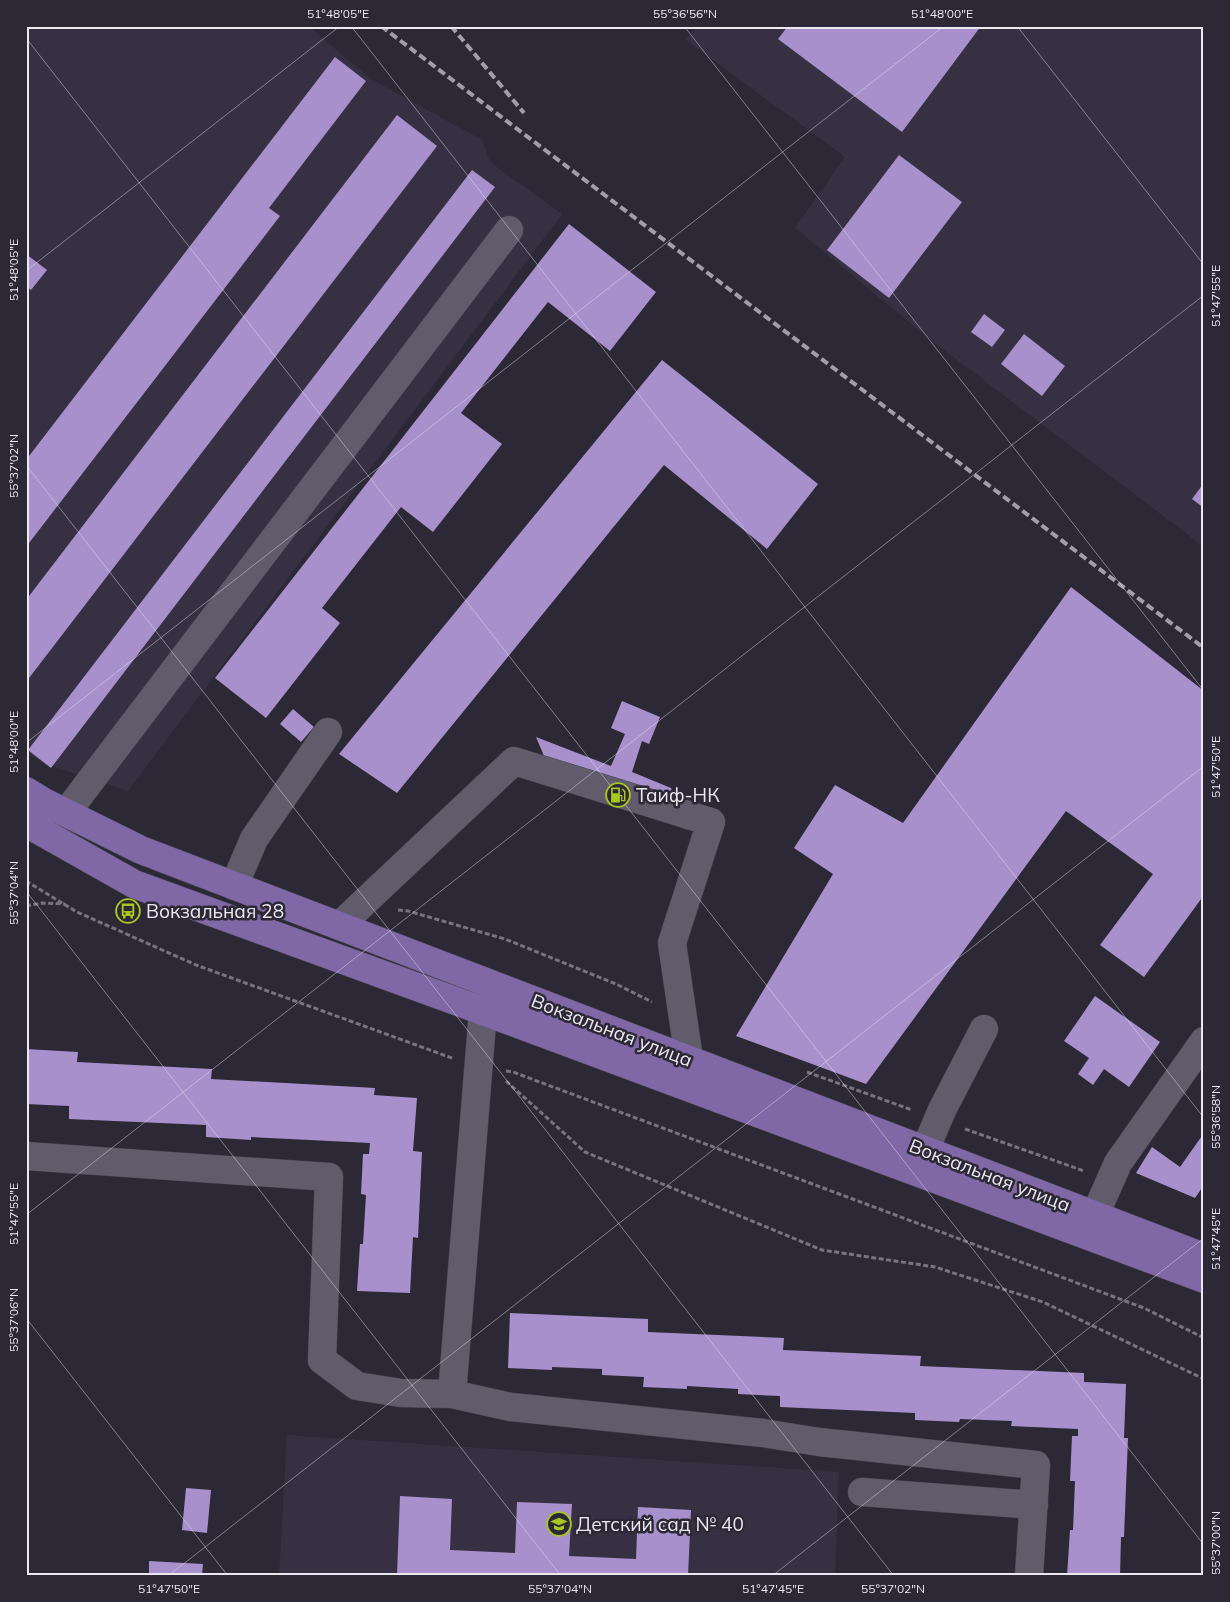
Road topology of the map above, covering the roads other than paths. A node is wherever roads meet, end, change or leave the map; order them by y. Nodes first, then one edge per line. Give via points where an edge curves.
1 (509, 230) dead end
2 (328, 732) dead end
3 (26, 791) edge
4 (66, 813) junction
5 (26, 823) edge
6 (234, 886) junction
7 (339, 926) junction
8 (489, 983) junction
9 (483, 1011) junction
10 (984, 1030) dead end
11 (1204, 1041) edge
12 (688, 1059) junction
13 (925, 1150) junction
14 (26, 1156) edge
15 (1095, 1215) junction
16 (1204, 1257) edge
17 (1204, 1279) edge
18 (452, 1394) junction
19 (862, 1492) dead end
20 (1034, 1505) junction
21 (1029, 1576) edge

1 - 4 lane
2 - 6 lane via 254,839
3 - 4 main road, Вокзальная улица
4 - 6 main road, Вокзальная улица via 140,850
5 - 9 main road, Вокзальная улица via 134,884
6 - 7 main road, Вокзальная улица
7 - 8 main road, Вокзальная улица
7 - 12 lane via 514,761 710,822 672,943
8 - 9 lane
8 - 12 main road, Вокзальная улица
9 - 17 main road, Вокзальная улица
9 - 18 lane
10 - 13 lane
11 - 15 lane via 1118,1163
12 - 13 main road, Вокзальная улица
13 - 15 main road, Вокзальная улица
14 - 18 lane via 329,1176 322,1360 357,1386 401,1393
15 - 16 main road, Вокзальная улица
18 - 20 lane via 511,1407 1036,1464
19 - 20 lane
20 - 21 lane

